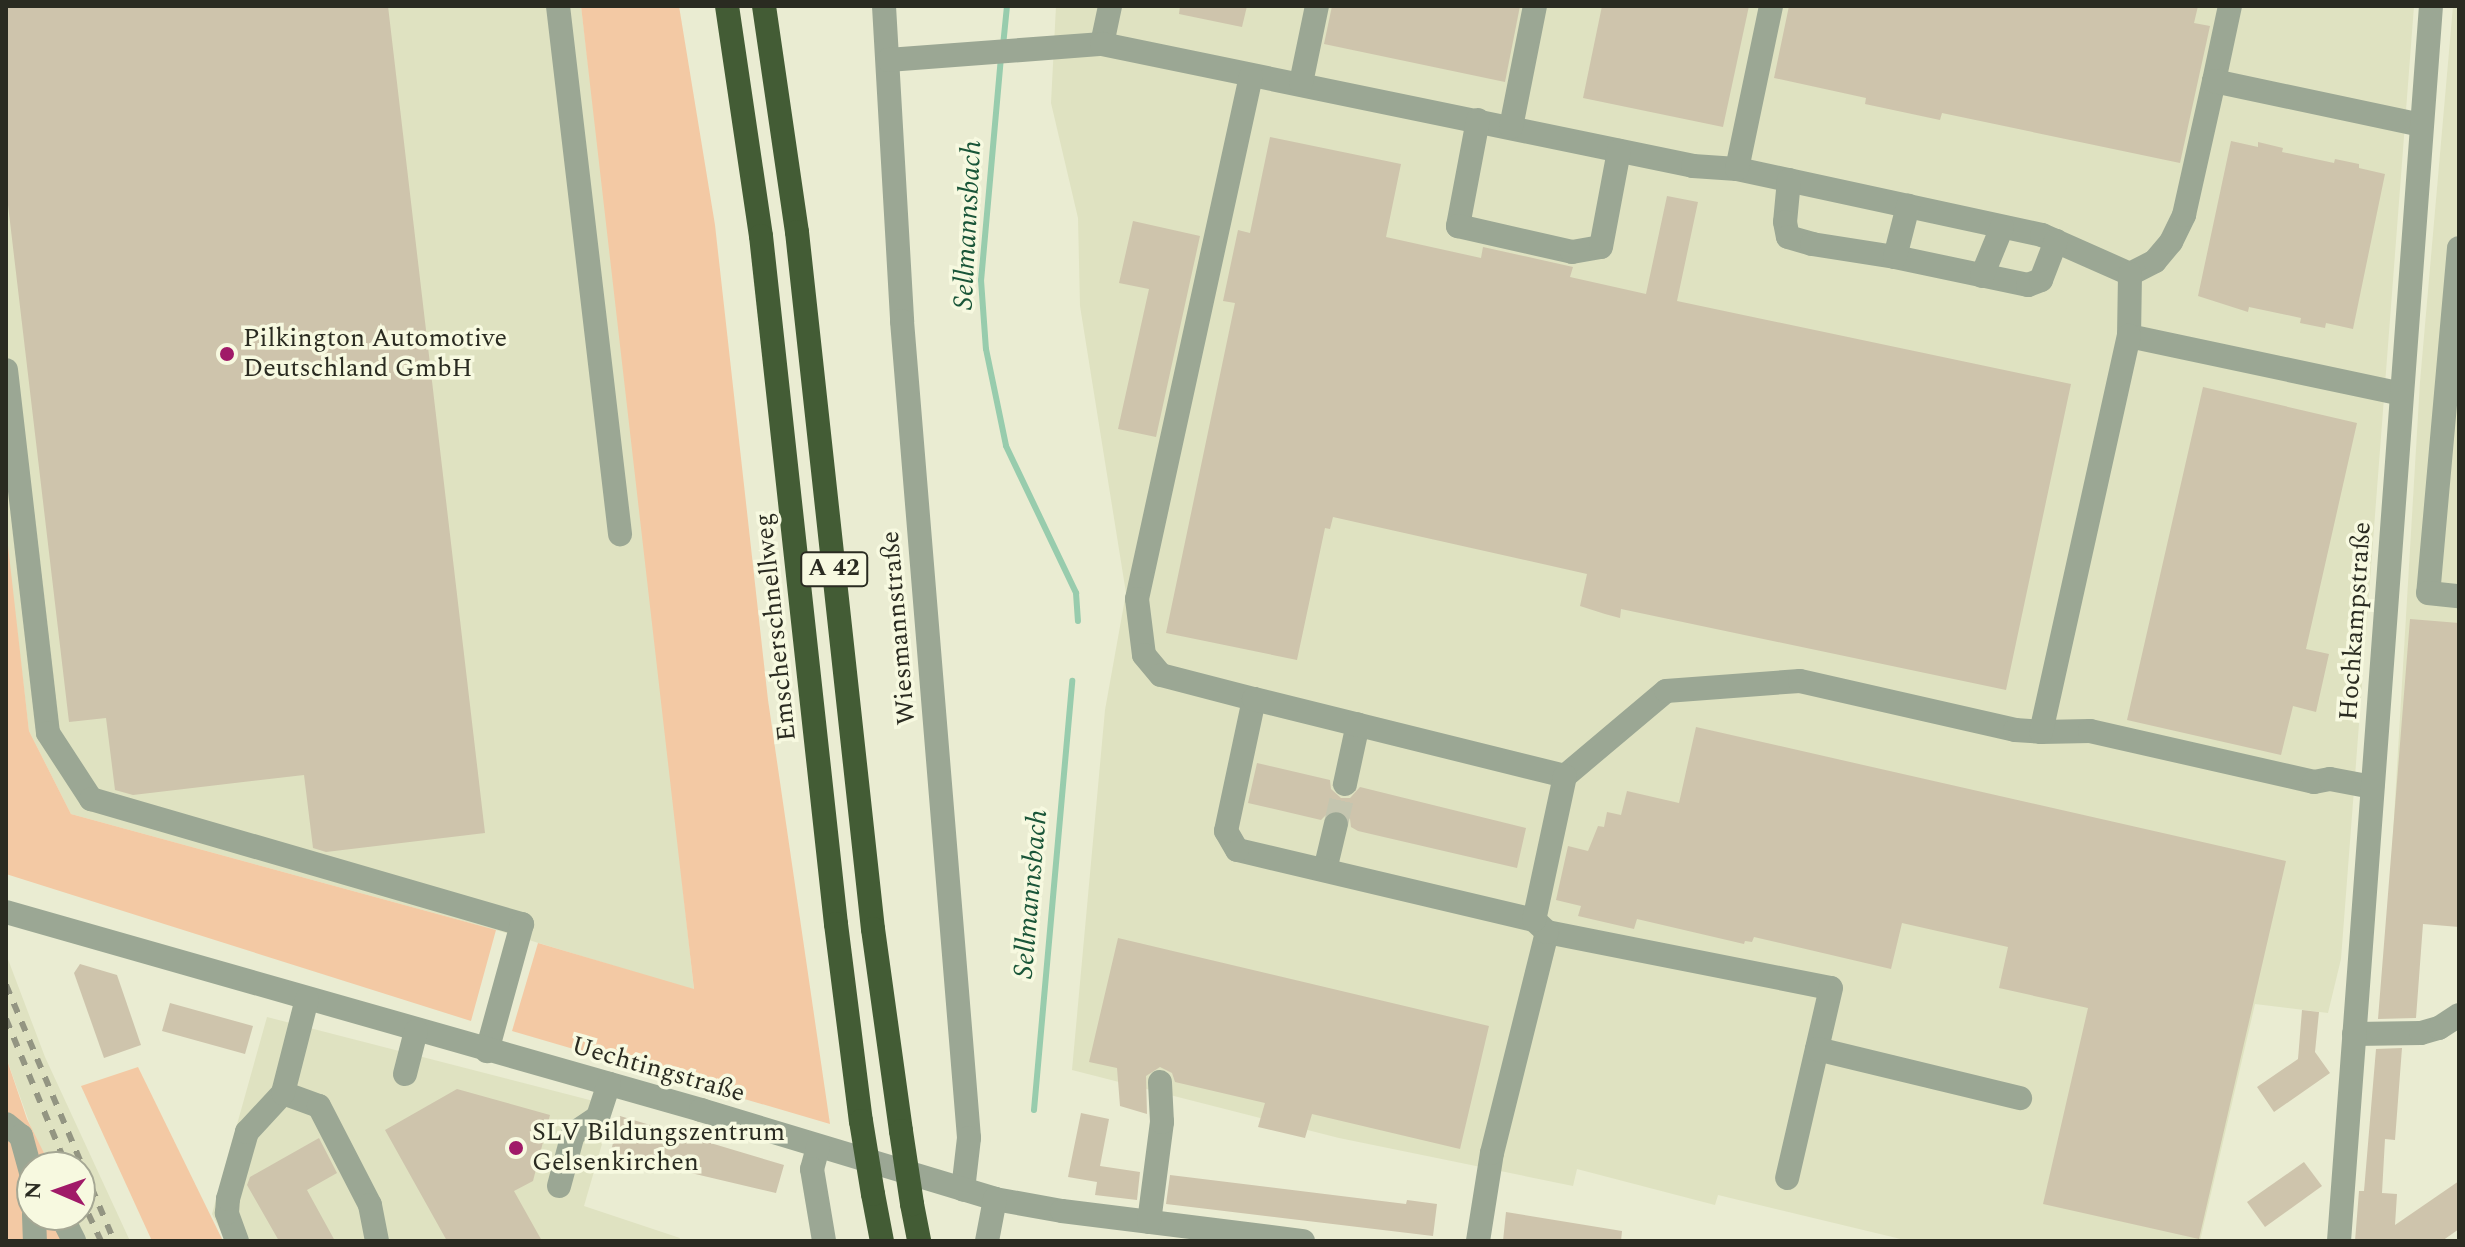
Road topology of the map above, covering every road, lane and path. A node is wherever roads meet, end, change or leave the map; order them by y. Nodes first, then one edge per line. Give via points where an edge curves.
1 (558, 6) edge
2 (727, 6) edge
3 (764, 6) edge
4 (884, 6) edge
5 (1110, 6) edge
6 (1317, 6) edge
7 (1535, 6) edge
8 (1771, 6) edge
9 (2230, 6) edge
10 (2431, 6) edge
11 (1102, 44) junction
12 (888, 60) junction
13 (1251, 76) junction
14 (2214, 81) junction
15 (1301, 83) junction
16 (1478, 120) junction
17 (2421, 125) junction
18 (1511, 127) junction
19 (1619, 151) junction
20 (1737, 169) junction
21 (1789, 180) junction
22 (1908, 206) junction
23 (2002, 227) junction
24 (2056, 241) junction
25 (2459, 248) edge
26 (1895, 257) junction
27 (2130, 274) junction
28 (1982, 276) junction
29 (2129, 336) junction
30 (6, 370) edge
31 (2401, 394) junction
32 (620, 534) dead end
33 (2459, 596) edge
34 (1254, 699) junction
35 (1358, 724) junction
36 (2041, 732) junction
37 (1565, 776) junction
38 (1345, 784) tunnel mouth
39 (2372, 787) junction
40 (1336, 824) tunnel mouth
41 (1325, 870) junction
42 (6, 912) edge
43 (1540, 926) junction
44 (307, 999) junction
45 (2459, 1015) edge
46 (416, 1031) junction
47 (2354, 1034) junction
48 (1817, 1049) junction
49 (487, 1051) junction
50 (405, 1074) dead end
51 (1160, 1082) dead end
52 (609, 1084) junction
53 (283, 1093) junction
54 (2020, 1098) dead end
55 (6, 1124) edge
56 (818, 1147) junction
57 (26, 1151) edge
58 (1787, 1178) dead end
59 (559, 1186) dead end
60 (963, 1190) junction
61 (995, 1199) junction
62 (1149, 1222) junction
63 (237, 1241) edge
64 (377, 1241) edge
65 (824, 1241) edge
66 (882, 1241) edge
67 (919, 1241) edge
68 (987, 1241) edge
69 (1302, 1241) edge
70 (1478, 1241) edge
71 (2339, 1241) edge

1 - 32 street
2 - 66 highway, Emscherschnellweg / A 42, bridge via 761,236 836,924
3 - 67 highway, A 42, bridge via 797,232 873,929
4 - 12 street, Wiesmannstraße
5 - 11 street
6 - 15 street
7 - 18 street
8 - 20 street
9 - 14 street
10 - 17 street, Hochkampstraße
11 - 12 street
11 - 13 street
12 - 60 street, Wiesmannstraße via 902,321 969,1138
13 - 15 street
13 - 34 street via 1137,599 1144,655 1161,675
14 - 17 street
14 - 27 street via 2184,215 2155,261
15 - 16 street
16 - 18 street
16 - 19 street via 1458,226 1572,252 1601,247
17 - 31 street, Hochkampstraße
18 - 19 street
19 - 20 street
20 - 21 street
21 - 22 street
21 - 26 street via 1788,237
22 - 23 street
22 - 26 street
23 - 24 street
23 - 28 street
24 - 27 street
24 - 28 street via 2041,280 2028,285
25 - 33 street via 2428,593
26 - 28 street
27 - 29 street
29 - 31 street
29 - 36 street
30 - 49 street via 48,733 91,799 522,924
31 - 39 street, Hochkampstraße
34 - 35 street
34 - 41 street via 1226,831 1237,850
35 - 37 street
35 - 38 street
36 - 37 street via 1800,681 1666,691
36 - 39 street via 2090,731 2314,782 2330,779
37 - 43 street
39 - 47 street, Hochkampstraße
40 - 41 street
41 - 43 street
42 - 44 street, Uechtingstraße
43 - 48 street via 1831,988
43 - 70 street
44 - 46 street, Uechtingstraße
44 - 53 street
45 - 47 street via 2421,1033
46 - 49 street, Uechtingstraße
46 - 50 street
47 - 71 street, Hochkampstraße
48 - 54 street
48 - 58 street
49 - 52 street, Uechtingstraße
51 - 62 street via 1162,1122
52 - 56 street, Uechtingstraße
52 - 59 street via 598,1117 573,1134
53 - 63 street via 247,1132 228,1199
53 - 64 street via 319,1106 370,1205
55 - 57 street via 21,1136
56 - 60 street, Uechtingstraße
56 - 65 street via 812,1169
60 - 61 street, Uechtingstraße
61 - 62 street, Uechtingstraße
61 - 68 street
62 - 69 street, Uechtingstraße

